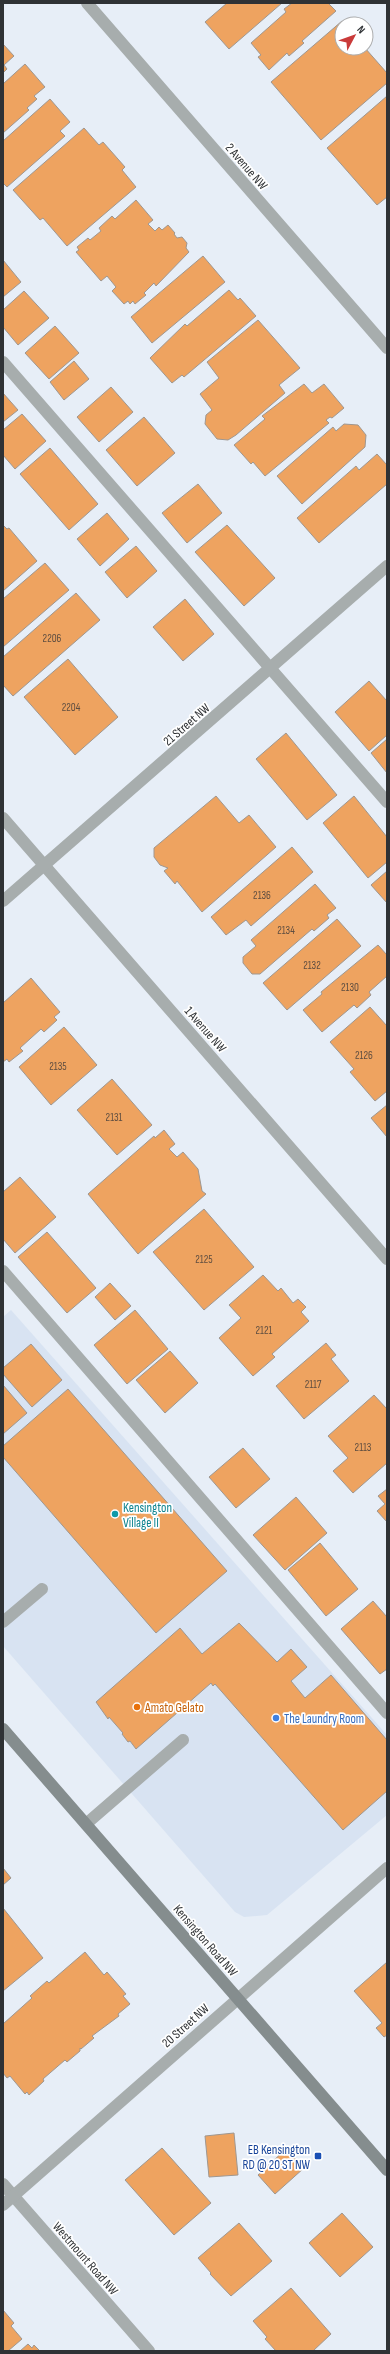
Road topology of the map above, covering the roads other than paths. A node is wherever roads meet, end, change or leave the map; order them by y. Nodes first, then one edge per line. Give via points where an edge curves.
1 (87, 3) edge
2 (387, 348) edge
3 (3, 362) edge
4 (387, 566) edge
5 (270, 668) junction
6 (387, 802) edge
7 (3, 818) edge
8 (45, 866) junction
9 (3, 902) edge
10 (387, 1259) edge
11 (3, 1271) edge
12 (42, 1589) dead end
13 (3, 1622) edge
14 (387, 1713) edge
15 (3, 1729) edge
16 (183, 1740) dead end
17 (86, 1824) junction
18 (387, 1868) edge
19 (237, 1997) junction
20 (387, 2170) edge
21 (3, 2184) edge
22 (13, 2196) junction
23 (3, 2205) edge
24 (149, 2351) edge

1 - 2 street, 2 Avenue NW
3 - 5 street
4 - 5 street, 21 Street NW
5 - 6 street
5 - 8 street, 21 Street NW
7 - 8 street, 1 Avenue NW
8 - 9 street, 21 Street NW
8 - 10 street, 1 Avenue NW
11 - 14 street
12 - 13 street
15 - 17 street, Kensington Road NW
16 - 17 street
17 - 19 street, Kensington Road NW
18 - 19 street, 20 Street NW
19 - 20 street, Kensington Road NW
19 - 22 street, 20 Street NW
21 - 22 street, Westmount Road NW
22 - 23 street, 20 Street NW
22 - 24 street, Westmount Road NW

